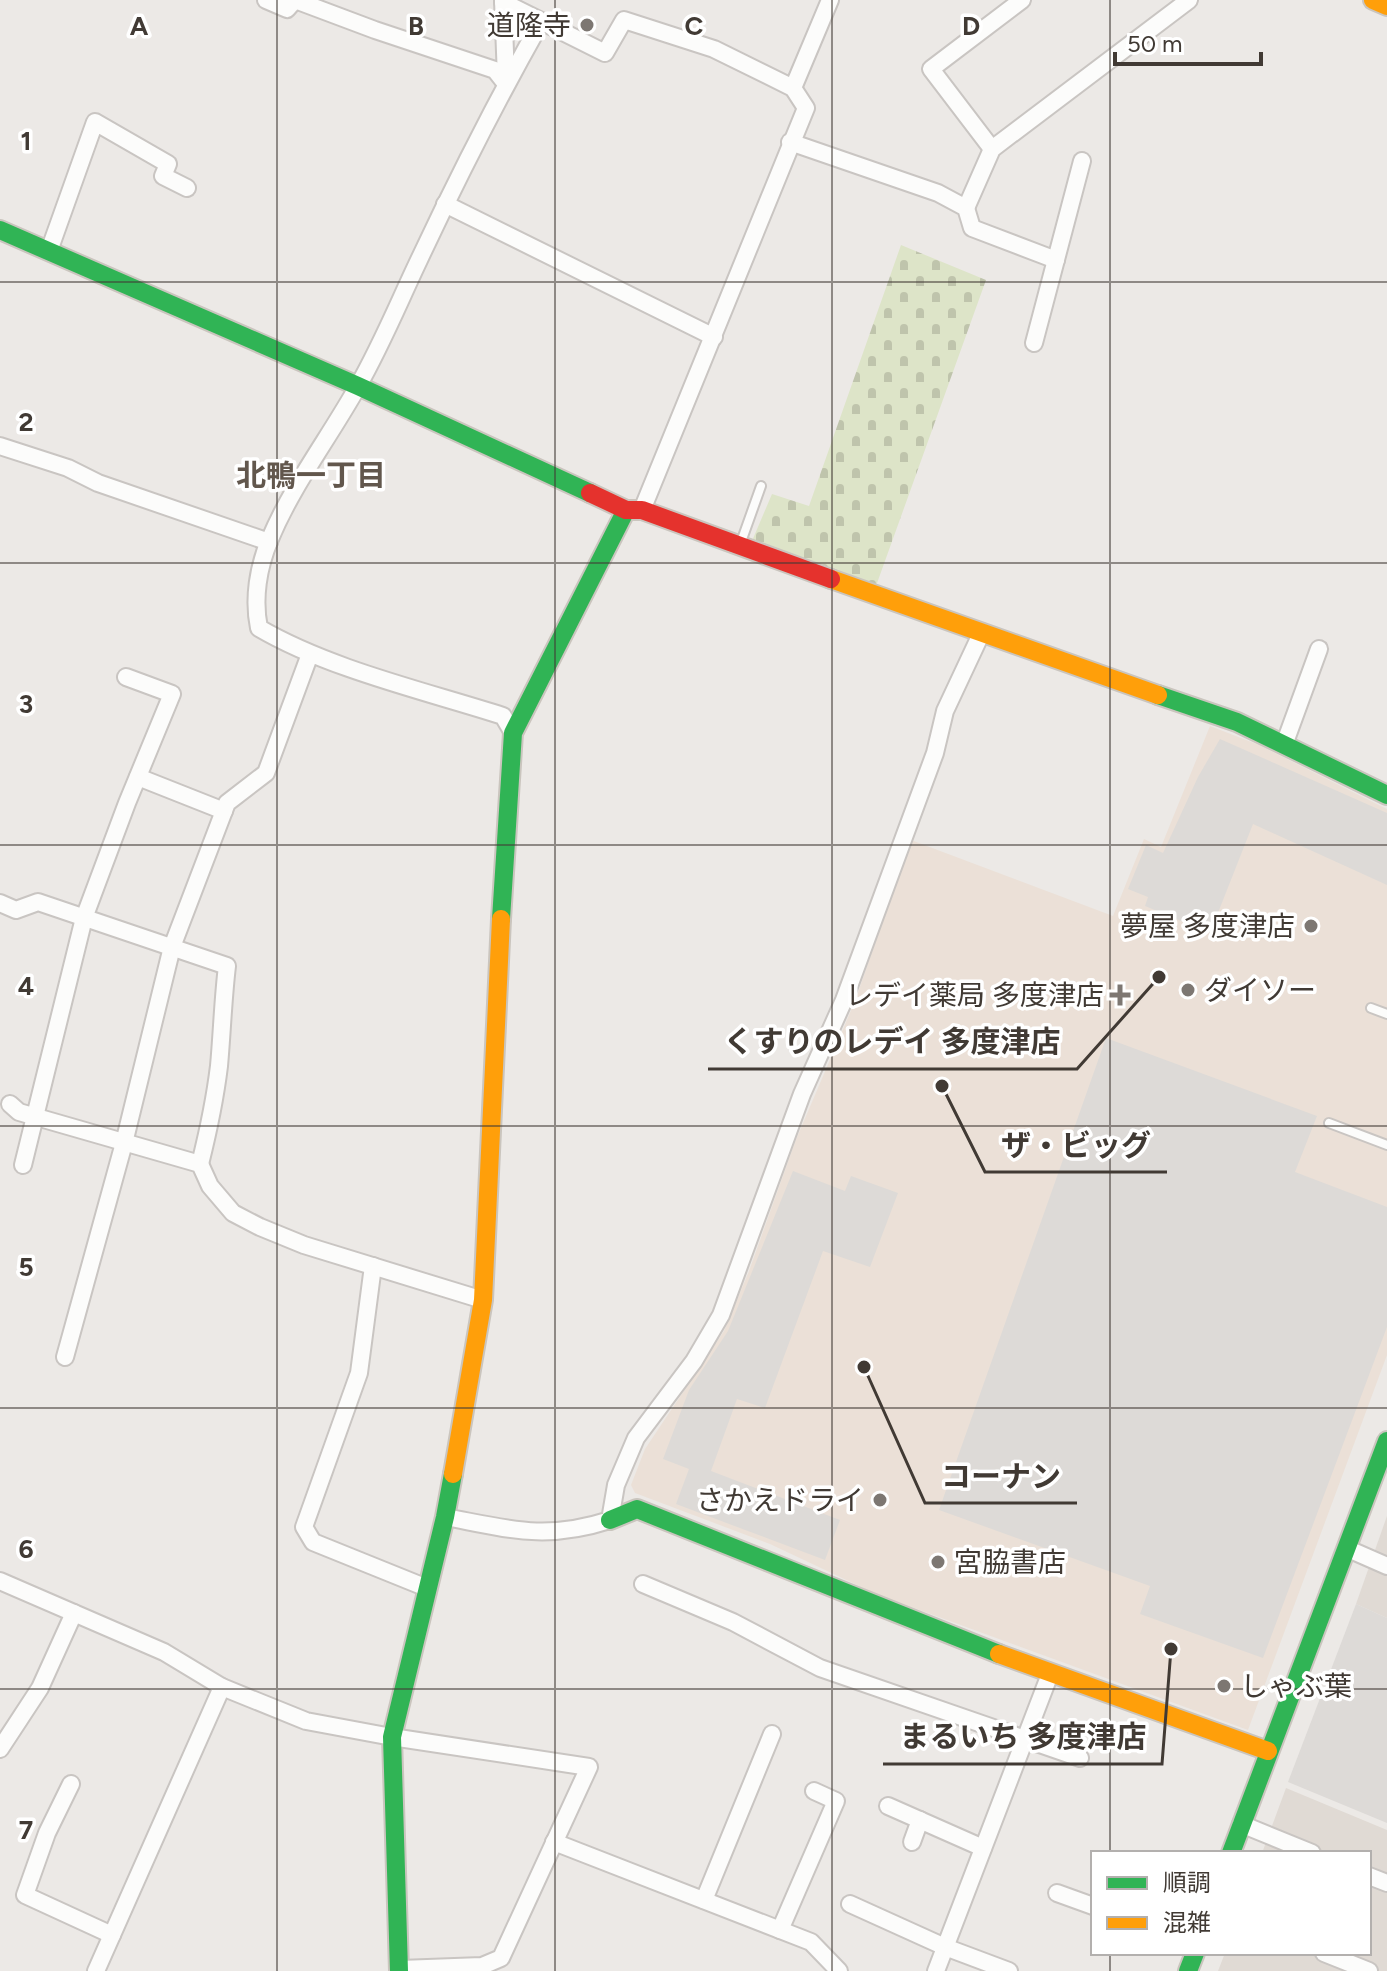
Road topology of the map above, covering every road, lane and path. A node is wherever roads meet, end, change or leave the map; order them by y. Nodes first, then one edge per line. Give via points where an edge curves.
1 (266, 0) edge
2 (295, 0) edge
3 (830, 0) edge
4 (1022, 0) edge
5 (1189, 0) edge
6 (1373, 0) edge
7 (503, 1) edge
8 (1387, 6) edge
9 (541, 22) junction
10 (506, 84) junction
11 (793, 88) junction
12 (790, 142) junction
13 (992, 149) junction
14 (1082, 161) dead end
15 (187, 188) dead end
16 (445, 204) junction
17 (966, 208) junction
18 (0, 230) edge
19 (49, 251) junction
20 (1056, 260) junction
21 (714, 337) junction
22 (1034, 343) dead end
23 (358, 386) junction
24 (0, 446) edge
25 (761, 486) dead end
26 (634, 510) junction
27 (269, 542) junction
28 (740, 546) junction
29 (982, 632) junction
30 (1319, 649) dead end
31 (310, 654) junction
32 (126, 677) dead end
33 (513, 733) junction
34 (1284, 745) junction
35 (138, 777) junction
36 (1387, 795) edge
37 (224, 811) junction
38 (0, 903) edge
39 (84, 918) junction
40 (172, 947) junction
41 (1371, 1008) dead end
42 (1387, 1014) edge
43 (10, 1104) dead end
44 (35, 1116) junction
45 (1329, 1123) dead end
46 (124, 1143) junction
47 (1387, 1145) edge
48 (200, 1164) junction
49 (23, 1165) dead end
50 (373, 1266) junction
51 (483, 1300) junction
52 (65, 1357) dead end
53 (1387, 1441) edge
54 (445, 1517) junction
55 (610, 1520) junction
56 (1346, 1548) junction
57 (1387, 1566) edge
58 (0, 1581) edge
59 (643, 1584) dead end
60 (427, 1588) junction
61 (74, 1613) junction
62 (1050, 1674) junction
63 (222, 1687) junction
64 (772, 1734) dead end
65 (392, 1737) junction
66 (1025, 1739) junction
67 (0, 1749) edge
68 (1268, 1751) junction
69 (1080, 1758) dead end
70 (71, 1784) dead end
71 (814, 1791) dead end
72 (888, 1806) dead end
73 (920, 1820) junction
74 (1241, 1824) junction
75 (554, 1842) junction
76 (912, 1842) dead end
77 (983, 1848) junction
78 (1232, 1851) edge
79 (1307, 1851) edge
80 (1057, 1893) dead end
81 (704, 1900) junction
82 (850, 1904) dead end
83 (1091, 1905) edge
84 (780, 1930) junction
85 (112, 1935) junction
86 (945, 1947) junction
87 (1329, 1955) edge
88 (399, 1970) edge
89 (96, 1971) edge
90 (837, 1971) edge
91 (936, 1971) edge
92 (1009, 1971) edge
93 (1369, 1971) edge

1 - 2 street via 287,9
2 - 10 street via 495,70
3 - 11 street
4 - 13 street via 931,69
5 - 13 street
6 - 8 street
7 - 9 street
7 - 10 street
9 - 10 street
9 - 11 street via 605,53 624,20 714,49
10 - 16 street
11 - 12 street via 806,108
12 - 17 street via 938,193
12 - 21 street
13 - 17 street
14 - 20 street
15 - 19 street via 163,176 168,164 95,122
16 - 21 street
16 - 23 street
17 - 20 street via 972,228
18 - 19 street
19 - 23 street
20 - 22 street
21 - 26 street
23 - 26 street
23 - 27 street via 310,460
24 - 27 street
25 - 28 lane
26 - 28 street
26 - 33 street
27 - 31 street via 255,598 259,628
28 - 29 street
29 - 34 street via 1237,722
29 - 55 street via 945,711 935,753 849,986 802,1094 721,1315 636,1438 616,1485
30 - 34 street
31 - 33 street via 503,716
31 - 37 street via 266,773
32 - 35 street via 172,694
33 - 51 street
34 - 36 street
35 - 37 street
35 - 39 street
37 - 40 street
38 - 39 street via 16,910 38,902
39 - 40 street
39 - 44 street
40 - 46 street
40 - 48 street via 227,966 219,1064
41 - 42 lane
43 - 44 street
44 - 46 street
44 - 49 street
45 - 47 lane
46 - 48 street
46 - 52 street
48 - 50 street via 233,1213 304,1245
50 - 51 street
50 - 60 street via 359,1373 304,1527 313,1542
51 - 54 street
53 - 56 street
54 - 55 street via 529,1533 555,1533
54 - 60 street
55 - 62 street via 637,1509
56 - 57 street
56 - 68 street
58 - 61 street
59 - 66 street via 733,1622 820,1668
60 - 65 street
61 - 63 street via 164,1652
61 - 67 street via 40,1688
62 - 66 street
62 - 68 street
63 - 65 street via 306,1721
63 - 85 street
64 - 81 street
65 - 75 street via 589,1767
65 - 88 street
66 - 69 street
66 - 77 street
68 - 74 street
70 - 85 street via 25,1895
71 - 84 street via 836,1801
72 - 73 street
73 - 76 street
73 - 77 street
74 - 78 street
74 - 79 street
75 - 81 street
75 - 88 street via 501,1958 482,1966
77 - 86 street
80 - 83 street
81 - 84 street
82 - 86 street
84 - 90 street via 811,1942
85 - 89 street
86 - 91 street
86 - 92 street
87 - 93 street

